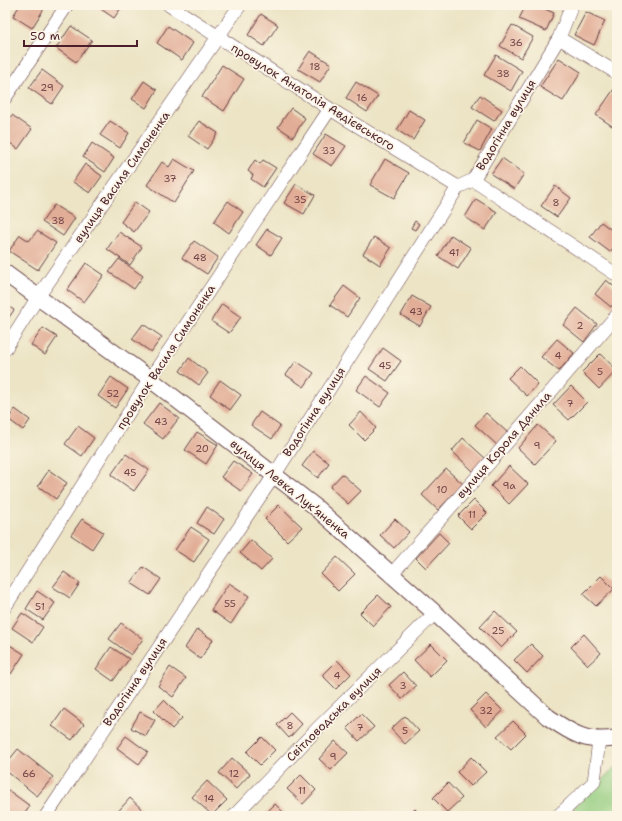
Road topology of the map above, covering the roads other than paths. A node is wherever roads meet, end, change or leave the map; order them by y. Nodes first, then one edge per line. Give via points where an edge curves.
1 (67, 5) edge
2 (169, 5) edge
3 (240, 5) edge
4 (572, 5) edge
5 (218, 37) junction
6 (559, 38) junction
7 (617, 73) edge
8 (5, 98) edge
9 (330, 109) junction
10 (473, 180) junction
11 (458, 187) junction
12 (5, 274) edge
13 (617, 275) edge
14 (38, 297) junction
15 (617, 315) edge
16 (5, 349) edge
17 (150, 378) junction
18 (275, 474) junction
19 (391, 575) junction
20 (5, 607) edge
21 (435, 614) junction
22 (617, 738) edge
23 (599, 740) junction
24 (46, 816) edge
25 (234, 816) edge
26 (558, 816) edge

1 - 8 street
2 - 5 street, провулок Анатолія Авдієвського
3 - 5 street, вулиця Василя Симоненка
4 - 6 street, Водогінна вулиця
5 - 9 street, провулок Анатолія Авдієвського
5 - 14 street, вулиця Василя Симоненка
6 - 7 street
6 - 10 street, Водогінна вулиця
9 - 11 street, провулок Анатолія Авдієвського
9 - 17 street, провулок Василя Симоненка
10 - 11 street, Водогінна вулиця
10 - 13 street
11 - 18 street, Водогінна вулиця
12 - 14 street, вулиця Левка Лукʼяненка
14 - 16 street, вулиця Василя Симоненка
14 - 17 street, вулиця Левка Лукʼяненка
15 - 19 street, вулиця Короля Данила
17 - 18 street, вулиця Левка Лукʼяненка
17 - 20 street, провулок Василя Симоненка
18 - 19 street, вулиця Левка Лукʼяненка
18 - 24 street, Водогінна вулиця
19 - 21 street, вулиця Левка Лукʼяненка
21 - 23 street, вулиця Левка Лукʼяненка via 548,718 568,731
21 - 25 street, Світловодська вулиця via 317,729
22 - 23 street, вулиця Левка Лукʼяненка
23 - 26 street via 594,782

